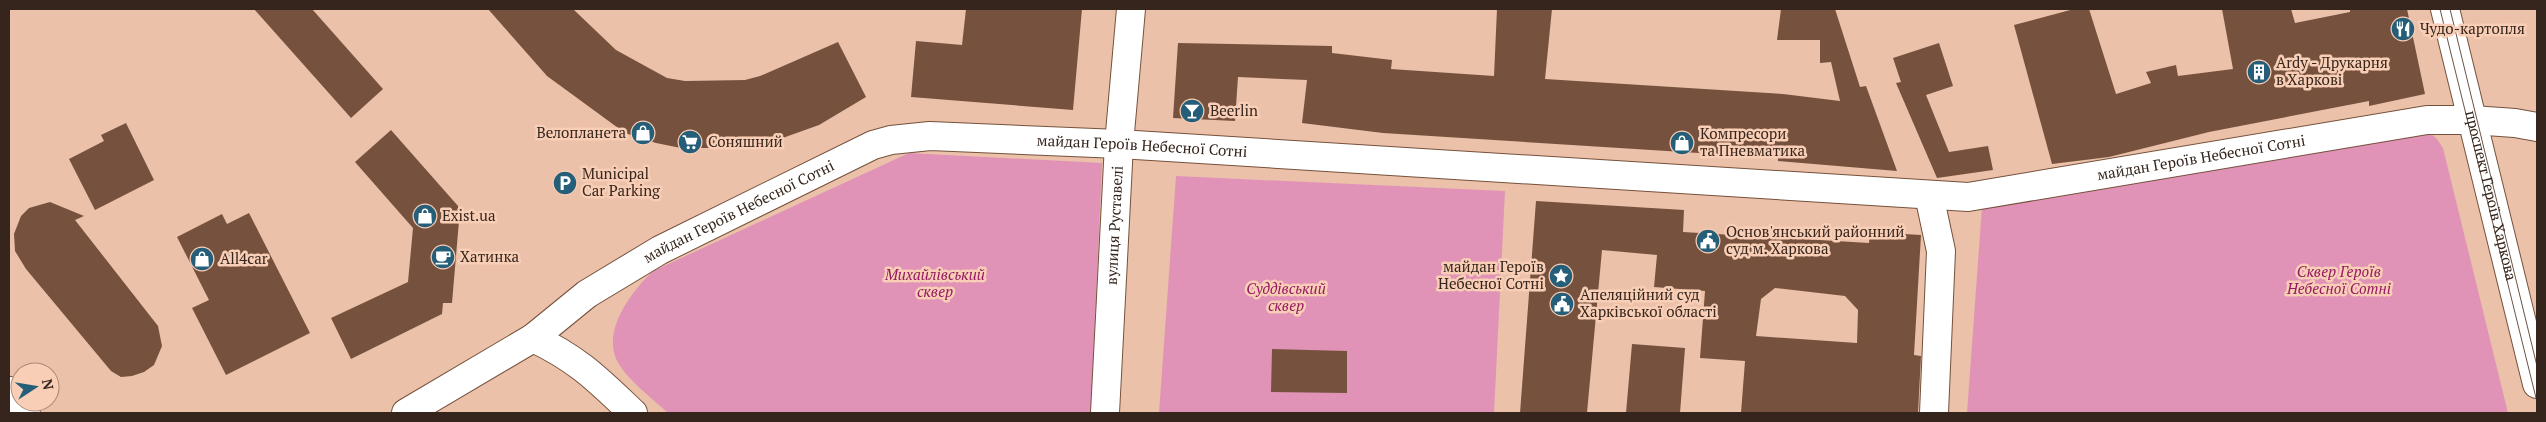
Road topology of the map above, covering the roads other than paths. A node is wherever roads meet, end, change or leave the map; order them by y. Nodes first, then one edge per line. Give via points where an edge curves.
1 (1131, 9) edge
2 (2445, 9) edge
3 (2472, 120) junction
4 (2537, 127) edge
5 (1119, 144) junction
6 (1929, 195) junction
7 (533, 338) junction
8 (2537, 384) edge
9 (9, 390) edge
10 (26, 413) edge
11 (406, 413) edge
12 (634, 413) edge
13 (1105, 413) edge
14 (1934, 413) edge

1 - 5 main road, вулиця Руставелі
2 - 3 main road, проспект Героїв Харкова
3 - 4 main road, майдан Героїв Небесної Сотні via 2515,122
3 - 6 main road, майдан Героїв Небесної Сотні via 2427,120 1968,197
3 - 8 main road, проспект Героїв Харкова
5 - 6 main road, майдан Героїв Небесної Сотні
5 - 7 main road, майдан Героїв Небесної Сотні via 930,136 873,145 660,250 587,294
5 - 13 main road, вулиця Руставелі
6 - 14 main road via 1941,251
7 - 11 main road, майдан Героїв Небесної Сотні
7 - 12 main road via 583,367
9 - 10 main road

